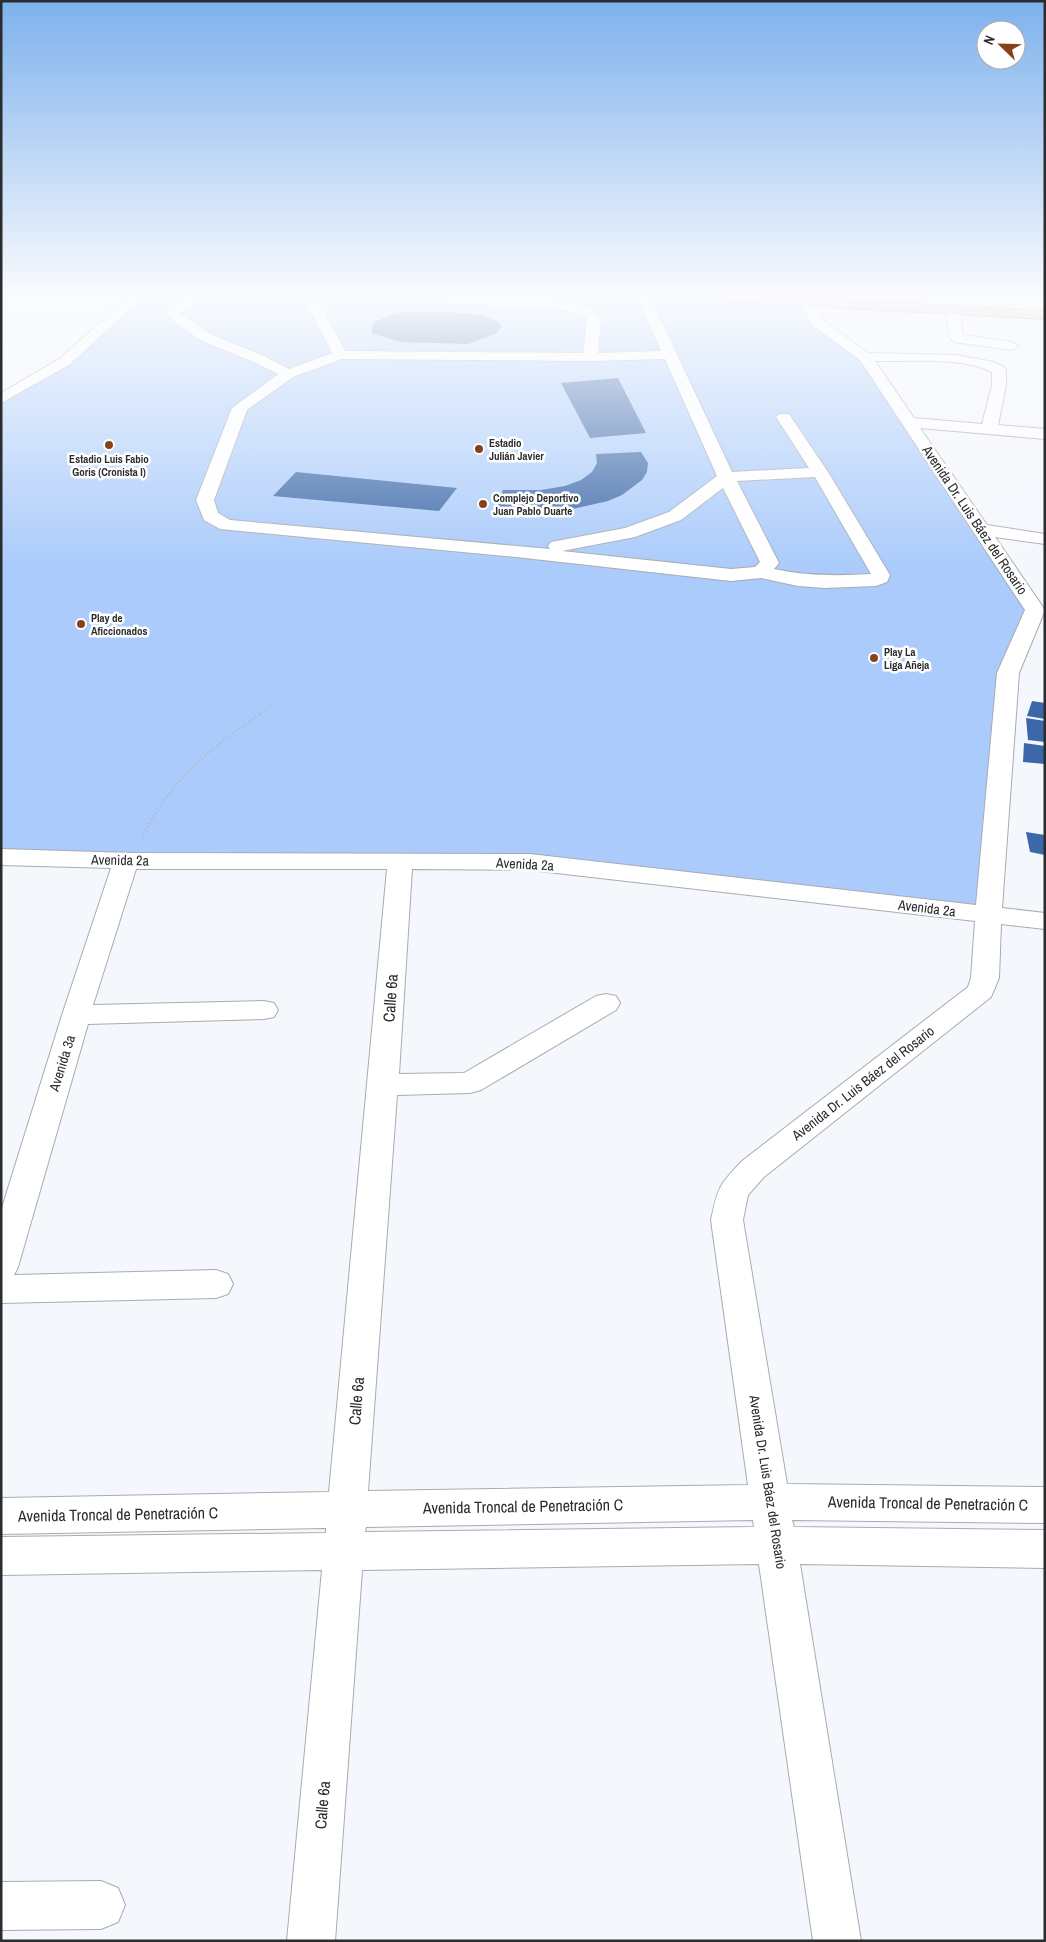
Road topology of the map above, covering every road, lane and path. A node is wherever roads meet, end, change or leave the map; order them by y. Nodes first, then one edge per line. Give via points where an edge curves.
1 (20, 388) edge
2 (269, 388) edge
3 (686, 388) edge
4 (886, 388) edge
5 (998, 388) edge
6 (1, 399) edge
7 (784, 417) dead end
8 (910, 422) junction
9 (989, 429) junction
10 (1045, 434) edge
11 (820, 472) junction
12 (726, 477) junction
13 (982, 530) junction
14 (1045, 539) edge
15 (516, 551) junction
16 (761, 572) junction
17 (1040, 610) edge
18 (274, 706) dead end
19 (1, 857) edge
20 (128, 861) junction
21 (400, 862) junction
22 (988, 915) junction
23 (1045, 922) edge
24 (606, 1003) dead end
25 (264, 1010) dead end
26 (76, 1015) junction
27 (383, 1085) junction
28 (10, 1206) edge
29 (1, 1267) edge
30 (216, 1284) dead end
31 (1, 1289) edge
32 (771, 1502) junction
33 (1045, 1505) edge
34 (346, 1510) junction
35 (1, 1516) edge
36 (778, 1545) junction
37 (1045, 1549) edge
38 (343, 1551) junction
39 (1, 1556) edge
40 (101, 1905) dead end
41 (1, 1906) edge
42 (311, 1941) edge
43 (837, 1941) edge

1 - 6 street
2 - 15 street via 240,408 205,500 210,516 226,525
3 - 12 street
4 - 8 street, Avenida Dr. Luis Báez del Rosario
5 - 9 street
7 - 11 street
8 - 9 street
8 - 13 street, Avenida Dr. Luis Báez del Rosario
9 - 10 street
11 - 12 street
11 - 16 street via 881,574 880,578 824,582
12 - 15 street via 675,516 628,533
12 - 16 street via 770,563
13 - 14 street
13 - 17 street, Avenida Dr. Luis Báez del Rosario
15 - 16 street via 731,575
17 - 22 street, Avenida Dr. Luis Báez del Rosario via 1008,674
18 - 20 path via 188,769 157,808
19 - 20 street, Avenida 2a
20 - 21 street, Avenida 2a
20 - 26 street, Avenida 3a
21 - 22 street, Avenida 2a via 530,862
21 - 27 street, Calle 6a
22 - 23 street, Avenida 2a
22 - 32 street, Avenida Dr. Luis Báez del Rosario via 985,978 981,991 753,1169 733,1191 727,1220
24 - 27 street via 470,1082
25 - 26 street
26 - 28 street, Avenida 3a
27 - 34 street, Calle 6a
28 - 29 street, Avenida 3a
30 - 31 street
32 - 33 street, Avenida Troncal de Penetración C
32 - 34 street, Avenida Troncal de Penetración C
32 - 36 street, Avenida Dr. Luis Báez del Rosario
34 - 35 street, Avenida Troncal de Penetración C
34 - 38 street, Calle 6a
36 - 37 street
36 - 38 street
36 - 43 street, Avenida Dr. Luis Báez del Rosario
38 - 39 street
38 - 42 street, Calle 6a
40 - 41 street

